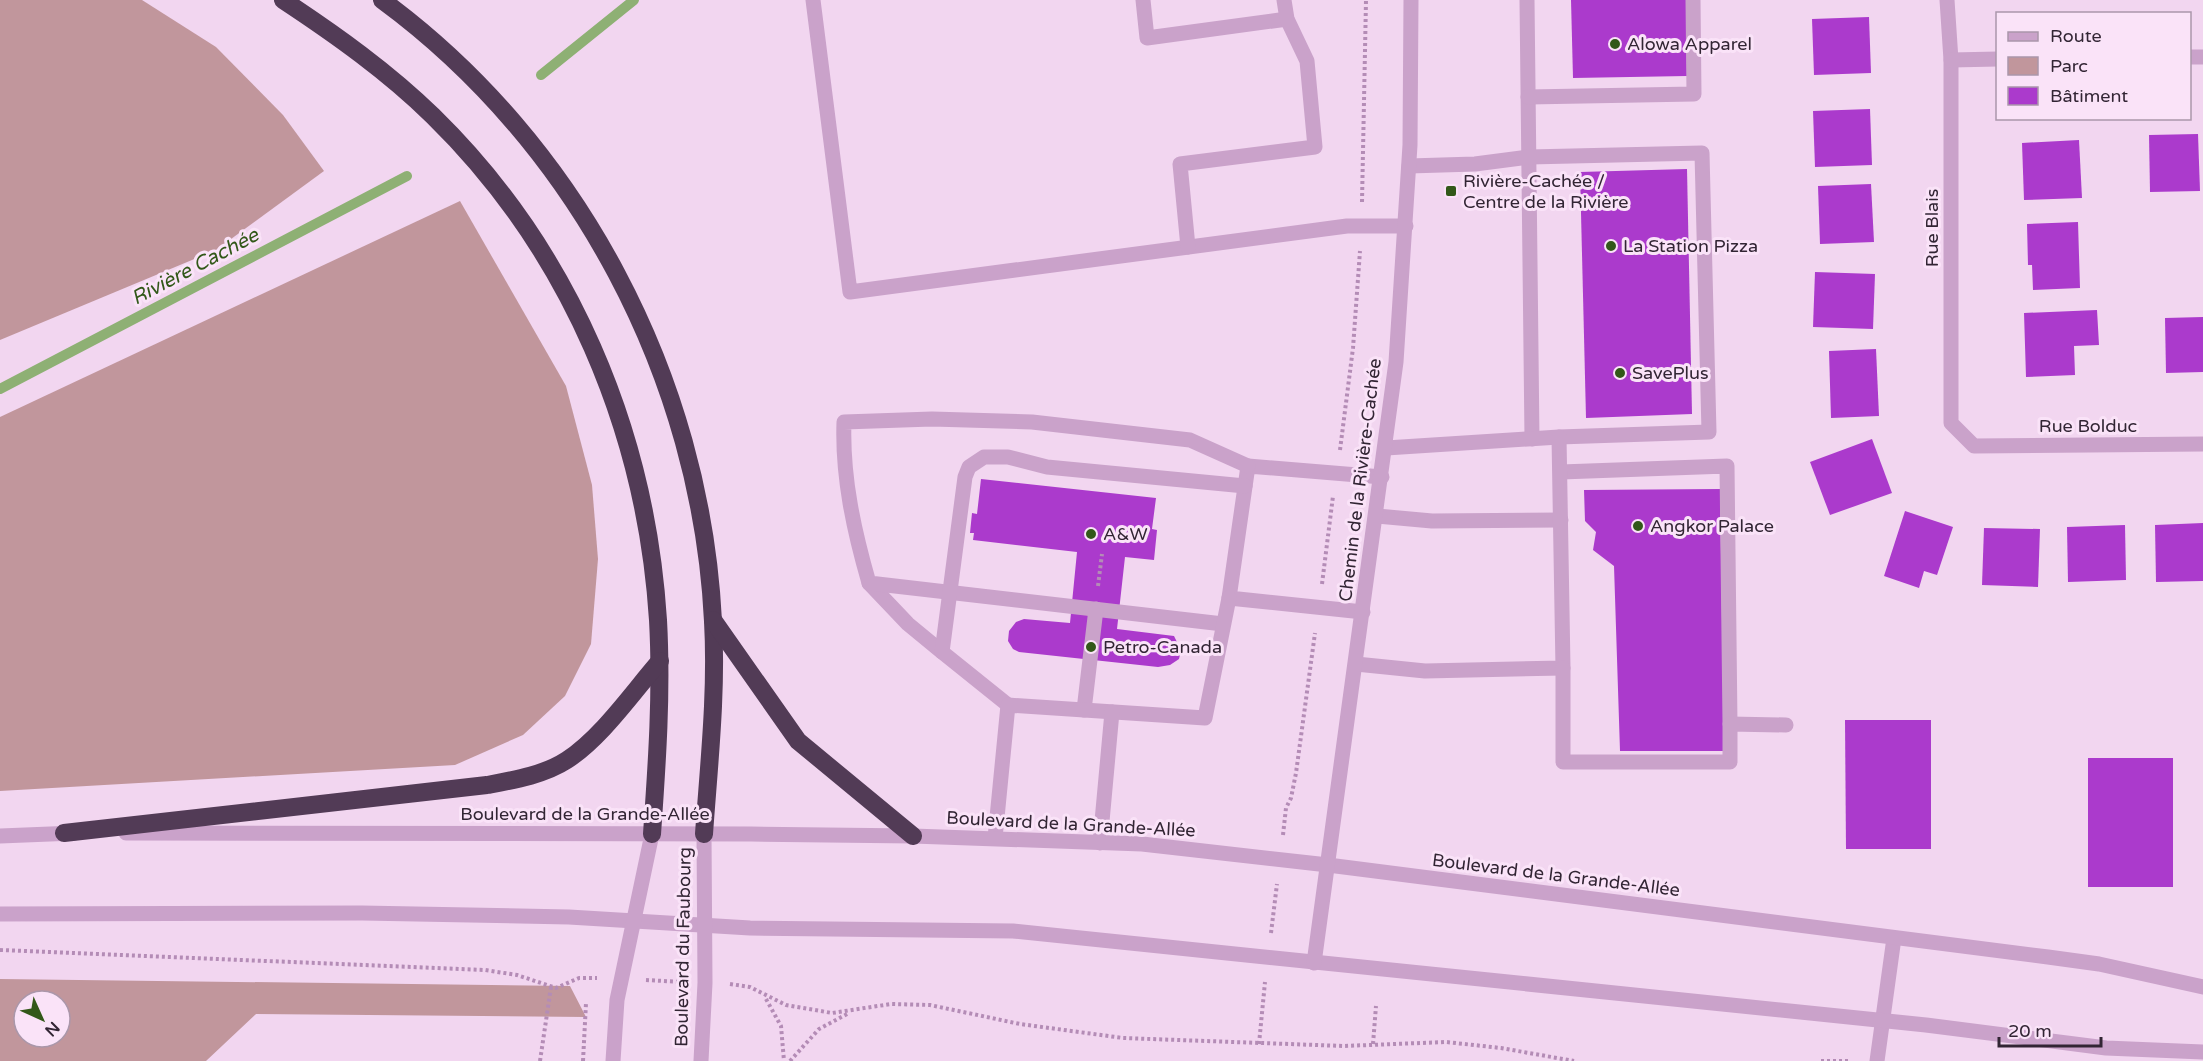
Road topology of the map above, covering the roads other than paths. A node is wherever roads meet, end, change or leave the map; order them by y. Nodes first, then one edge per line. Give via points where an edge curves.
1 (284, 0) edge
2 (382, 0) edge
3 (813, 0) edge
4 (1143, 0) edge
5 (1284, 0) edge
6 (1411, 0) edge
7 (1527, 0) edge
8 (1693, 0) edge
9 (1947, 0) edge
10 (1287, 19) junction
11 (1996, 59) edge
12 (1951, 60) junction
13 (1528, 97) junction
14 (1529, 157) junction
15 (1409, 166) junction
16 (1406, 226) junction
17 (1188, 247) junction
18 (1559, 437) junction
19 (1532, 439) junction
20 (2203, 444) edge
21 (1974, 446) joint
22 (1386, 448) junction
23 (1248, 466) junction
24 (1561, 472) junction
25 (1382, 477) junction
26 (1245, 486) junction
27 (1377, 516) junction
28 (1561, 520) junction
29 (869, 583) junction
30 (951, 593) junction
31 (1229, 598) junction
32 (1096, 609) junction
33 (1363, 612) junction
34 (713, 620) junction
35 (1223, 624) junction
36 (942, 652) junction
37 (660, 661) junction
38 (1356, 664) junction
39 (1563, 668) junction
40 (1008, 705) junction
41 (1084, 710) junction
42 (1112, 712) junction
43 (1730, 724) junction
44 (1786, 725) dead end
45 (64, 832) junction
46 (652, 834) junction
47 (704, 834) junction
48 (0, 836) edge
49 (913, 836) junction
50 (995, 838) junction
51 (1100, 843) junction
52 (1328, 865) junction
53 (0, 914) edge
54 (636, 920) junction
55 (704, 924) junction
56 (1894, 938) junction
57 (1314, 963) junction
58 (2203, 987) edge
59 (1882, 1021) junction
60 (2203, 1052) edge
61 (613, 1061) edge
62 (701, 1061) edge
63 (1876, 1061) edge

1 - 37 highway via 398,84 434,117 515,211 561,285 598,356 630,451 650,545
2 - 34 highway via 445,50 512,118 576,203 605,251 649,342 682,432 702,516
3 - 17 street via 850,292
4 - 10 street via 1148,38
5 - 10 street
6 - 15 street, Chemin de la Rivière-Cachée
7 - 13 street
8 - 13 street via 1694,94
9 - 12 street, Rue Blais
10 - 17 street via 1307,61 1315,147 1180,164
11 - 12 street
12 - 21 street, Rue Blais via 1951,423
13 - 14 street
14 - 15 street
14 - 18 street via 1702,153 1709,432
14 - 19 street
15 - 16 street, Chemin de la Rivière-Cachée
16 - 17 street via 1347,226
16 - 22 street, Chemin de la Rivière-Cachée
18 - 19 street
18 - 24 street
19 - 22 street
20 - 21 street, Rue Bolduc
22 - 25 street, Chemin de la Rivière-Cachée
23 - 25 street
23 - 26 street
23 - 29 street via 1190,440 1043,423 932,419 844,422 848,488
24 - 28 street
24 - 43 street via 1726,466
25 - 27 street, Chemin de la Rivière-Cachée
26 - 30 street via 984,457 969,467 965,477
26 - 31 street
27 - 28 street via 1432,521
27 - 33 street, Chemin de la Rivière-Cachée
28 - 39 street
29 - 30 street
29 - 36 street via 908,624
30 - 32 street
30 - 36 street
31 - 33 street
31 - 35 street
32 - 35 street
32 - 41 street
33 - 38 street, Chemin de la Rivière-Cachée
34 - 47 highway
34 - 49 highway via 798,741
35 - 42 street via 1205,718
36 - 40 street
37 - 45 highway via 596,736 567,760 532,775 462,788
37 - 46 highway
38 - 39 street via 1425,670
38 - 52 street, Chemin de la Rivière-Cachée
39 - 43 street via 1563,762 1730,762
40 - 41 street
40 - 50 street
41 - 42 street
42 - 51 street
43 - 44 street
45 - 46 street, Boulevard de la Grande-Allée
45 - 48 street, Boulevard de la Grande-Allée
46 - 47 street, Boulevard de la Grande-Allée
46 - 54 street, Boulevard du Faubourg
47 - 49 street, Boulevard de la Grande-Allée
47 - 55 street, Boulevard du Faubourg
49 - 50 street, Boulevard de la Grande-Allée
50 - 51 street, Boulevard de la Grande-Allée
51 - 52 street, Boulevard de la Grande-Allée via 1142,844
52 - 56 street, Boulevard de la Grande-Allée
52 - 57 street, Chemin de la Rivière-Cachée
53 - 54 street via 205,912
54 - 55 street
54 - 61 street, Boulevard du Faubourg via 617,1000
55 - 57 street via 1013,931
55 - 62 street, Boulevard du Faubourg
56 - 58 street, Boulevard de la Grande-Allée via 2099,964
56 - 59 street
57 - 59 street
59 - 60 street via 2106,1048
59 - 63 street

